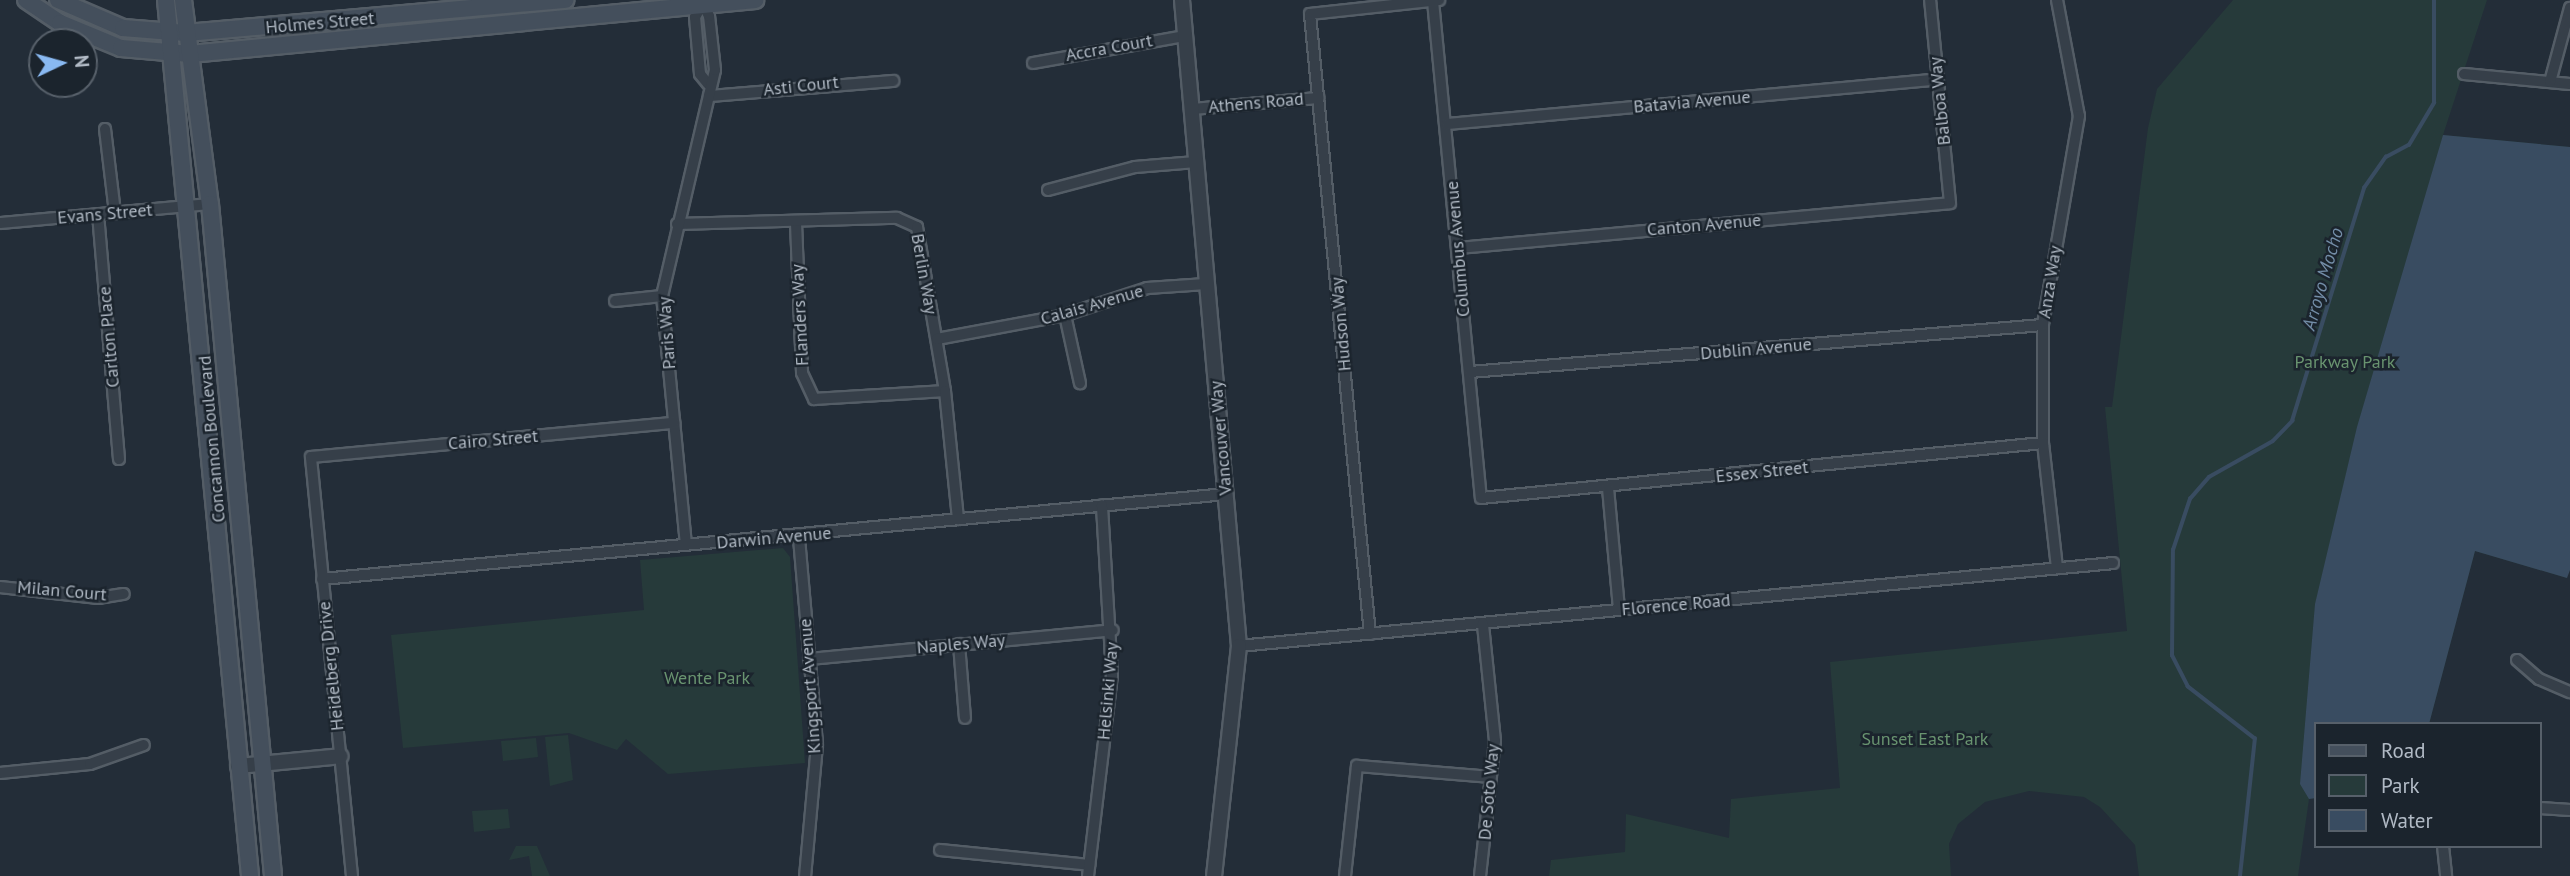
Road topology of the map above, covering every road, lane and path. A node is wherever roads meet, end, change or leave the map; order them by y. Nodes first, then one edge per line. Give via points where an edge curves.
1 (26, 0) edge
2 (58, 0) edge
3 (166, 0) edge
4 (183, 0) edge
5 (566, 0) edge
6 (755, 0) edge
7 (1182, 0) edge
8 (1439, 0) edge
9 (1930, 0) edge
10 (2057, 0) edge
11 (544, 1) edge
12 (1433, 1) edge
13 (702, 2) edge
14 (2570, 8) edge
15 (546, 21) junction
16 (178, 33) junction
17 (1185, 37) junction
18 (182, 54) junction
19 (1033, 63) dead end
20 (2464, 74) dead end
21 (1937, 79) junction
22 (893, 82) dead end
23 (2550, 82) junction
24 (2570, 84) edge
25 (709, 96) junction
26 (1319, 98) junction
27 (1192, 109) junction
28 (1447, 124) junction
29 (106, 129) dead end
30 (1196, 162) junction
31 (1048, 190) dead end
32 (1950, 203) joint
33 (210, 204) junction
34 (189, 206) junction
35 (98, 214) junction
36 (115, 214) junction
37 (0, 223) edge
38 (796, 223) junction
39 (677, 224) junction
40 (1458, 248) junction
41 (1206, 284) junction
42 (662, 296) junction
43 (615, 301) dead end
44 (1065, 315) junction
45 (2043, 325) junction
46 (937, 339) junction
47 (1470, 372) junction
48 (1080, 383) dead end
49 (945, 391) junction
50 (674, 423) junction
51 (2043, 443) junction
52 (311, 457) joint
53 (119, 459) dead end
54 (1608, 488) junction
55 (1226, 494) junction
56 (1481, 498) joint
57 (1102, 505) junction
58 (958, 519) junction
59 (799, 538) junction
60 (686, 545) junction
61 (2113, 563) dead end
62 (2057, 568) junction
63 (322, 579) junction
64 (0, 587) edge
65 (124, 594) dead end
66 (1619, 610) junction
67 (1483, 624) junction
68 (1113, 630) junction
69 (1370, 634) junction
70 (959, 644) junction
71 (1239, 646) junction
72 (809, 659) junction
73 (2517, 660) dead end
74 (2570, 692) edge
75 (965, 718) dead end
76 (144, 745) dead end
77 (341, 756) junction
78 (261, 764) junction
79 (238, 766) junction
80 (0, 773) edge
81 (1490, 777) junction
82 (2542, 808) edge
83 (2570, 810) edge
84 (2443, 848) edge
85 (940, 850) dead end
86 (1088, 870) edge
87 (250, 876) edge
88 (273, 876) edge
89 (352, 876) edge
90 (805, 876) edge
91 (1214, 876) edge
92 (1345, 876) edge
93 (1480, 876) edge
94 (2446, 876) edge

1 - 18 main road, Holmes Street via 60,23 121,48
2 - 16 main road, Holmes Street via 123,28
3 - 16 main road, Concannon Boulevard
4 - 16 main road, Concannon Boulevard
5 - 11 main road, Holmes Street
6 - 13 main road, Holmes Street
7 - 17 street, Vancouver Way
8 - 12 street
9 - 21 street, Balboa Way
10 - 45 street, Anza Way via 2078,116
11 - 15 street
11 - 16 main road, Holmes Street
12 - 26 street, Hudson Way via 1310,15
12 - 28 street, Columbus Avenue
13 - 15 main road, Holmes Street
13 - 25 street, Paris Way via 709,16 715,70 708,84
14 - 23 street
15 - 18 main road, Holmes Street
16 - 18 main road, Concannon Boulevard
17 - 19 street, Accra Court
17 - 27 street, Vancouver Way
18 - 33 main road, Concannon Boulevard
18 - 34 main road, Concannon Boulevard
20 - 23 street
21 - 28 street, Batavia Avenue
21 - 32 street, Balboa Way
22 - 25 street, Asti Court
23 - 24 street
25 - 39 street, Paris Way
26 - 27 street, Athens Road
26 - 69 street, Hudson Way
27 - 30 street, Vancouver Way
28 - 40 street, Columbus Avenue
29 - 36 street
30 - 31 street via 1135,167
30 - 41 street, Vancouver Way
32 - 40 street, Canton Avenue
33 - 34 street, Evans Street
33 - 78 main road, Concannon Boulevard
34 - 36 street, Evans Street
34 - 79 main road, Concannon Boulevard
35 - 36 street, Evans Street
35 - 37 street, Evans Street
35 - 53 street, Carlton Place
38 - 39 street, Berlin Way
38 - 46 street, Berlin Way via 897,218 917,228
38 - 49 street, Flanders Way via 802,373 814,399
39 - 42 street, Paris Way
40 - 47 street, Columbus Avenue
41 - 44 street, Calais Avenue via 1147,288
41 - 55 street, Vancouver Way
42 - 43 street
42 - 50 street, Paris Way
44 - 46 street, Calais Avenue
44 - 48 street
45 - 47 street, Dublin Avenue
45 - 51 street, Anza Way
46 - 49 street, Berlin Way
47 - 56 street, Columbus Avenue
49 - 58 street, Berlin Way
50 - 52 street, Cairo Street
50 - 60 street, Paris Way
51 - 54 street, Essex Street
51 - 62 street, Anza Way
52 - 63 street, Heidelberg Drive
54 - 56 street, Essex Street
54 - 66 street
55 - 57 street, Darwin Avenue
55 - 71 street, Vancouver Way
57 - 58 street, Darwin Avenue
57 - 68 street, Helsinki Way
58 - 59 street, Darwin Avenue
59 - 60 street, Darwin Avenue
59 - 72 street, Kingsport Avenue
60 - 63 street, Darwin Avenue
61 - 62 street, Florence Road
62 - 66 street, Florence Road
63 - 77 street, Heidelberg Drive
64 - 65 street, Milan Court via 98,598
66 - 67 street, Florence Road
67 - 69 street, Florence Road
67 - 81 street, De Soto Way via 1495,741
68 - 70 street, Naples Way
68 - 86 street, Helsinki Way
69 - 71 street, Florence Road
70 - 72 street, Naples Way
70 - 75 street
71 - 91 street, Vancouver Way
72 - 90 street, Kingsport Avenue via 817,745
73 - 74 street via 2539,679
76 - 80 street via 90,764
77 - 78 street
77 - 89 street, Heidelberg Drive
78 - 79 street
78 - 88 main road, Concannon Boulevard
79 - 87 main road, Concannon Boulevard
81 - 92 street via 1357,766
81 - 93 street, De Soto Way
82 - 83 street
84 - 94 street
85 - 86 street

